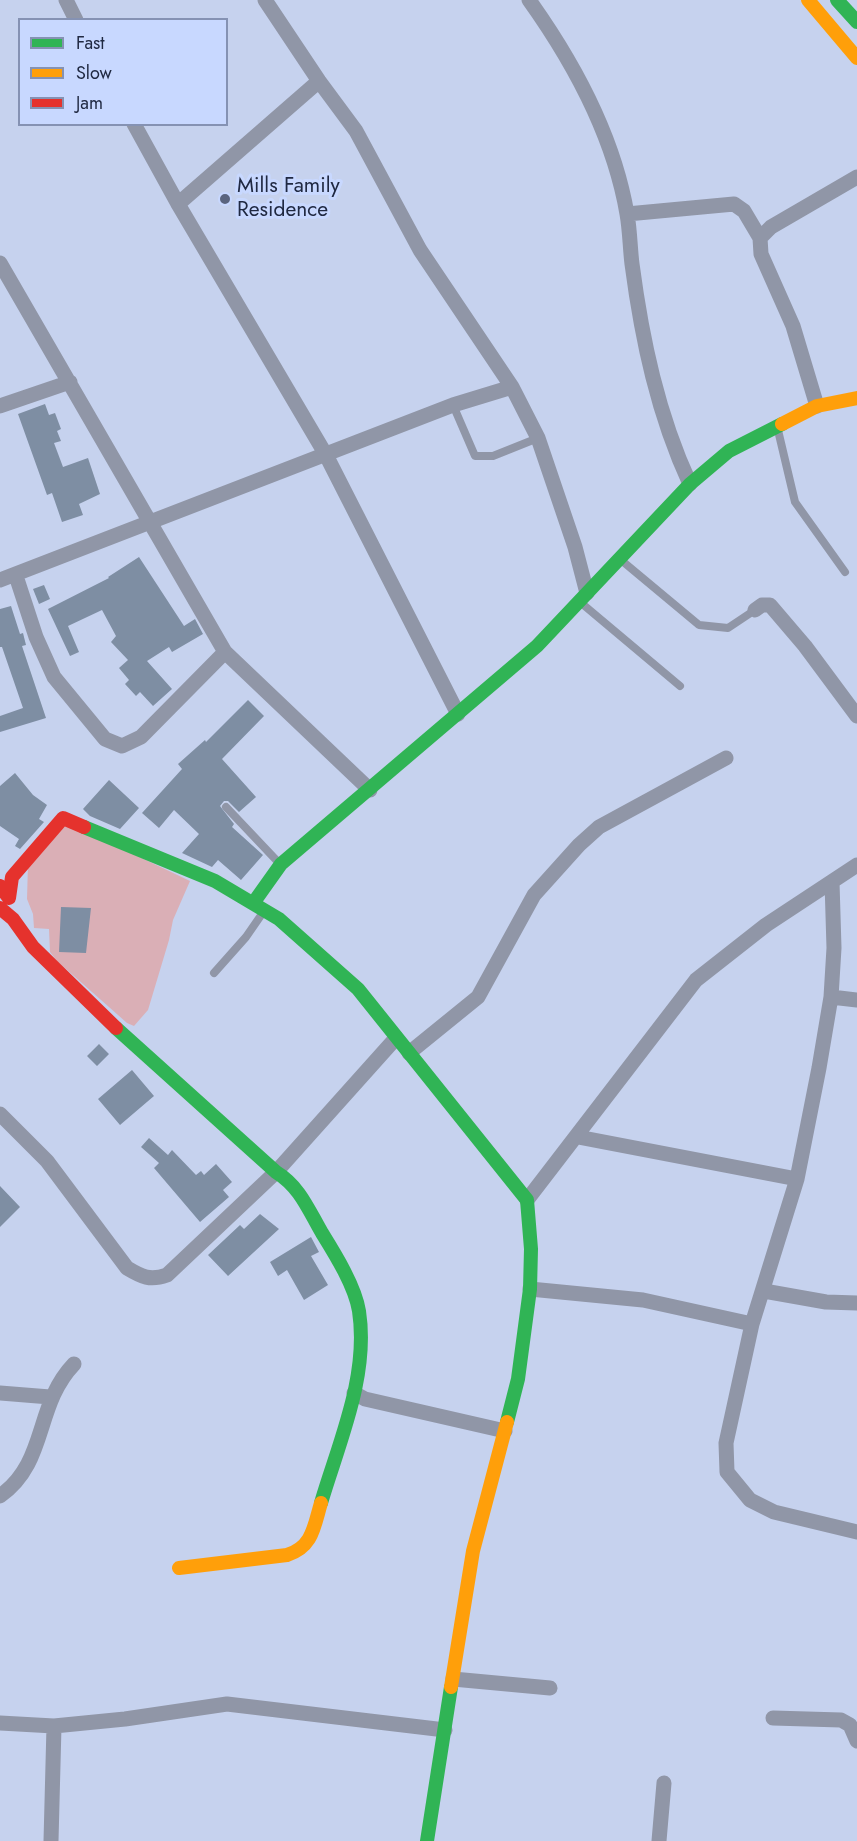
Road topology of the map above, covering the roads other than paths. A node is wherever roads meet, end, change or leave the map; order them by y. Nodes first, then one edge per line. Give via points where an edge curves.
1 (66, 0) edge
2 (265, 0) edge
3 (529, 0) edge
4 (808, 0) edge
5 (837, 0) edge
6 (75, 18) edge
7 (857, 22) edge
8 (857, 58) edge
9 (319, 81) junction
10 (135, 126) edge
11 (857, 177) edge
12 (178, 204) junction
13 (627, 214) junction
14 (760, 238) junction
15 (0, 263) edge
16 (70, 382) junction
17 (512, 387) junction
18 (857, 398) edge
19 (453, 405) junction
20 (0, 406) edge
21 (818, 406) junction
22 (776, 425) junction
23 (538, 438) junction
24 (326, 455) junction
25 (690, 484) junction
26 (151, 524) junction
27 (621, 559) junction
28 (845, 572) dead end
29 (16, 576) junction
30 (0, 580) edge
31 (583, 598) junction
32 (755, 610) joint
33 (225, 652) junction
34 (680, 686) dead end
35 (458, 714) junction
36 (857, 716) edge
37 (726, 759) dead end
38 (370, 790) junction
39 (226, 807) dead end
40 (280, 864) junction
41 (857, 865) edge
42 (832, 882) junction
43 (2, 900) edge
44 (260, 906) junction
45 (214, 973) dead end
46 (831, 997) junction
47 (857, 1000) edge
48 (396, 1038) junction
49 (409, 1053) junction
50 (0, 1114) edge
51 (578, 1137) junction
52 (276, 1172) junction
53 (797, 1179) junction
54 (527, 1200) junction
55 (530, 1289) junction
56 (764, 1291) junction
57 (857, 1303) edge
58 (752, 1324) junction
59 (74, 1364) dead end
60 (0, 1393) edge
61 (354, 1394) junction
62 (50, 1397) junction
63 (506, 1431) junction
64 (0, 1496) edge
65 (857, 1532) edge
66 (179, 1568) dead end
67 (453, 1678) junction
68 (550, 1688) dead end
69 (773, 1718) dead end
70 (0, 1723) edge
71 (54, 1726) junction
72 (445, 1730) junction
73 (857, 1741) edge
74 (664, 1783) dead end
75 (51, 1841) edge
76 (427, 1841) edge
77 (659, 1841) edge

1 - 6 street
2 - 9 street
3 - 13 street via 560,44 608,145
4 - 8 main road
5 - 7 main road
9 - 12 street
9 - 17 street via 356,131 420,250
10 - 12 street
11 - 14 street via 771,227
12 - 24 street
13 - 14 street via 734,204 744,211
13 - 25 street via 648,361 672,447
14 - 21 street via 761,254 793,326
15 - 16 street
16 - 20 street
16 - 26 street
17 - 19 street
17 - 23 street
18 - 21 main road
19 - 23 lane via 475,456 493,456
19 - 24 street
21 - 22 main road
22 - 25 main road via 729,451
22 - 28 lane via 795,502
23 - 31 street via 575,547
24 - 26 street
24 - 35 street
25 - 27 main road
26 - 29 street
26 - 33 street
27 - 31 main road
27 - 32 lane via 699,625 728,628
29 - 30 street
29 - 33 street via 54,677 105,738 122,746 141,737
31 - 34 lane
31 - 35 main road via 537,646
32 - 36 street via 770,605
33 - 38 street
35 - 38 main road
37 - 49 street via 599,827 579,845 534,895 478,997
38 - 40 main road
39 - 40 lane
40 - 44 main road
41 - 42 street
42 - 46 street
42 - 51 street via 766,925 696,980
43 - 44 main road via 12,877 63,818 175,863
43 - 52 main road via 33,947 116,1028
44 - 45 lane via 246,938
44 - 48 main road via 358,989
46 - 47 street
46 - 53 street
48 - 49 main road
48 - 52 street
49 - 54 main road
50 - 52 street via 47,1161 127,1268 143,1278 167,1275
51 - 53 street
51 - 54 street
52 - 61 main road via 292,1182 340,1263 359,1310 360,1360
53 - 56 street
54 - 55 main road
55 - 58 street via 643,1300
55 - 63 main road
56 - 57 street
56 - 58 street
58 - 65 street via 726,1443 727,1472 750,1500 774,1512
59 - 62 street
60 - 62 street
61 - 63 street
61 - 66 main road via 309,1542 300,1551
62 - 64 street via 30,1464 14,1486
63 - 67 main road via 473,1551
67 - 68 street
67 - 72 main road
69 - 73 street via 841,1720 850,1725
70 - 71 street
71 - 72 street via 227,1704
71 - 75 street
72 - 76 main road
74 - 77 street

